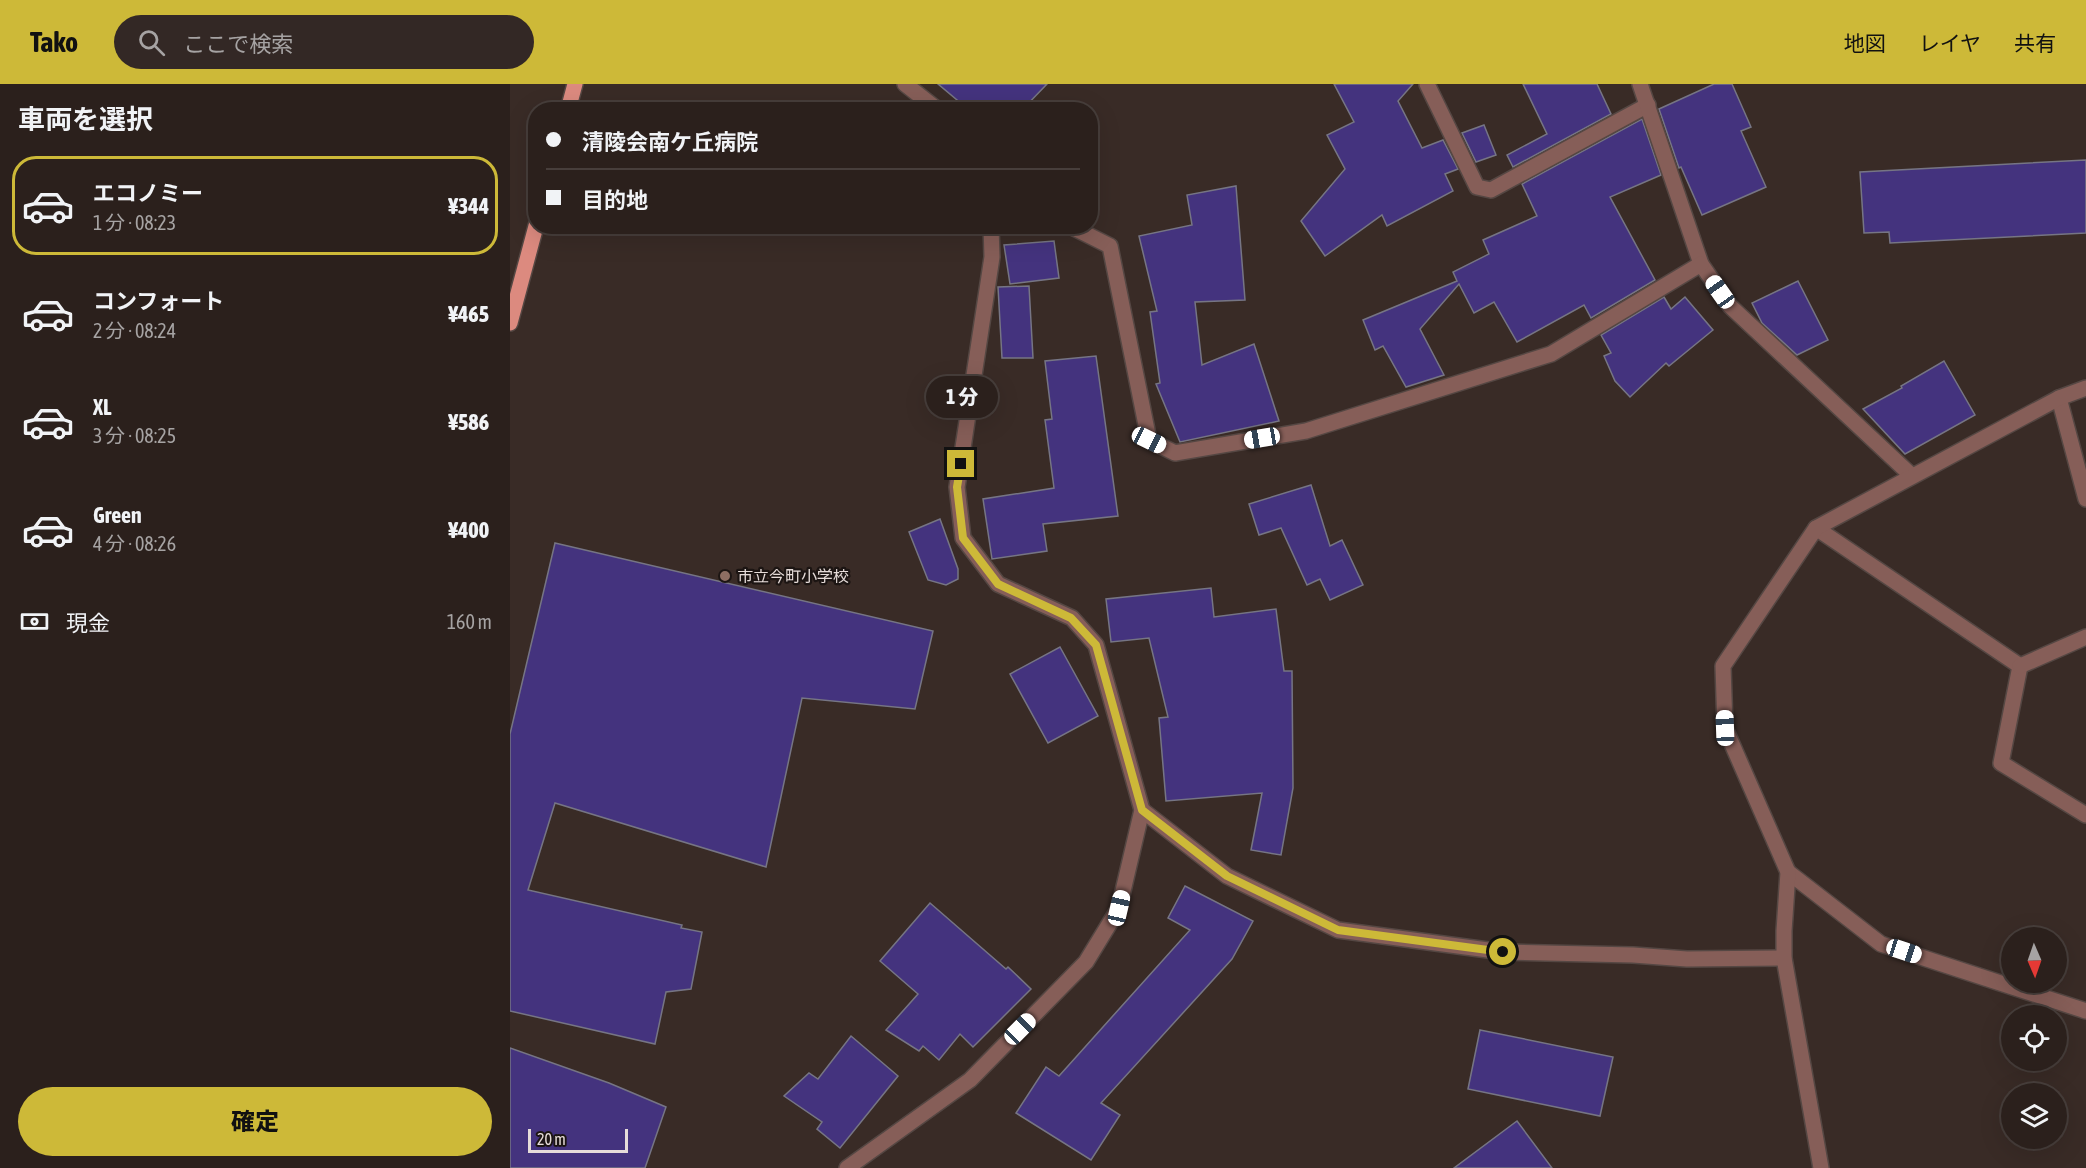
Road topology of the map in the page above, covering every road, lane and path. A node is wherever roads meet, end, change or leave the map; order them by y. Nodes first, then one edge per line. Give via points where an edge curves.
1 (575, 84) edge
2 (905, 84) edge
3 (1426, 84) edge
4 (1640, 84) edge
5 (570, 102) edge
6 (928, 102) edge
7 (1648, 105) junction
8 (534, 234) edge
9 (991, 234) edge
10 (1086, 234) edge
11 (1701, 264) junction
12 (510, 323) edge
13 (2086, 388) edge
14 (2059, 398) junction
15 (1912, 476) junction
16 (2086, 499) edge
17 (1816, 528) junction
18 (2086, 638) edge
19 (2020, 666) junction
20 (1142, 810) junction
21 (2086, 815) edge
22 (1788, 872) junction
23 (1784, 958) junction
24 (2086, 1011) edge
25 (847, 1168) edge
26 (1821, 1168) edge

1 - 5 main road
2 - 6 street
3 - 7 street via 1477,187 1491,190
4 - 7 street
7 - 11 street
8 - 12 main road
9 - 20 street via 992,257 957,487 963,538 998,584 1071,618 1096,645
10 - 11 street via 1110,246 1149,440 1174,453 1306,431 1551,354
11 - 15 street via 1730,306
13 - 14 street
14 - 15 street
14 - 16 street
15 - 17 street
17 - 19 street
17 - 22 street via 1723,666 1725,728
18 - 19 street
19 - 21 street via 2001,763
20 - 23 street via 1227,876 1338,930 1503,952 1687,959
20 - 25 street via 1119,908 1086,962 969,1080
22 - 23 street
22 - 24 street via 1881,944
23 - 26 street

